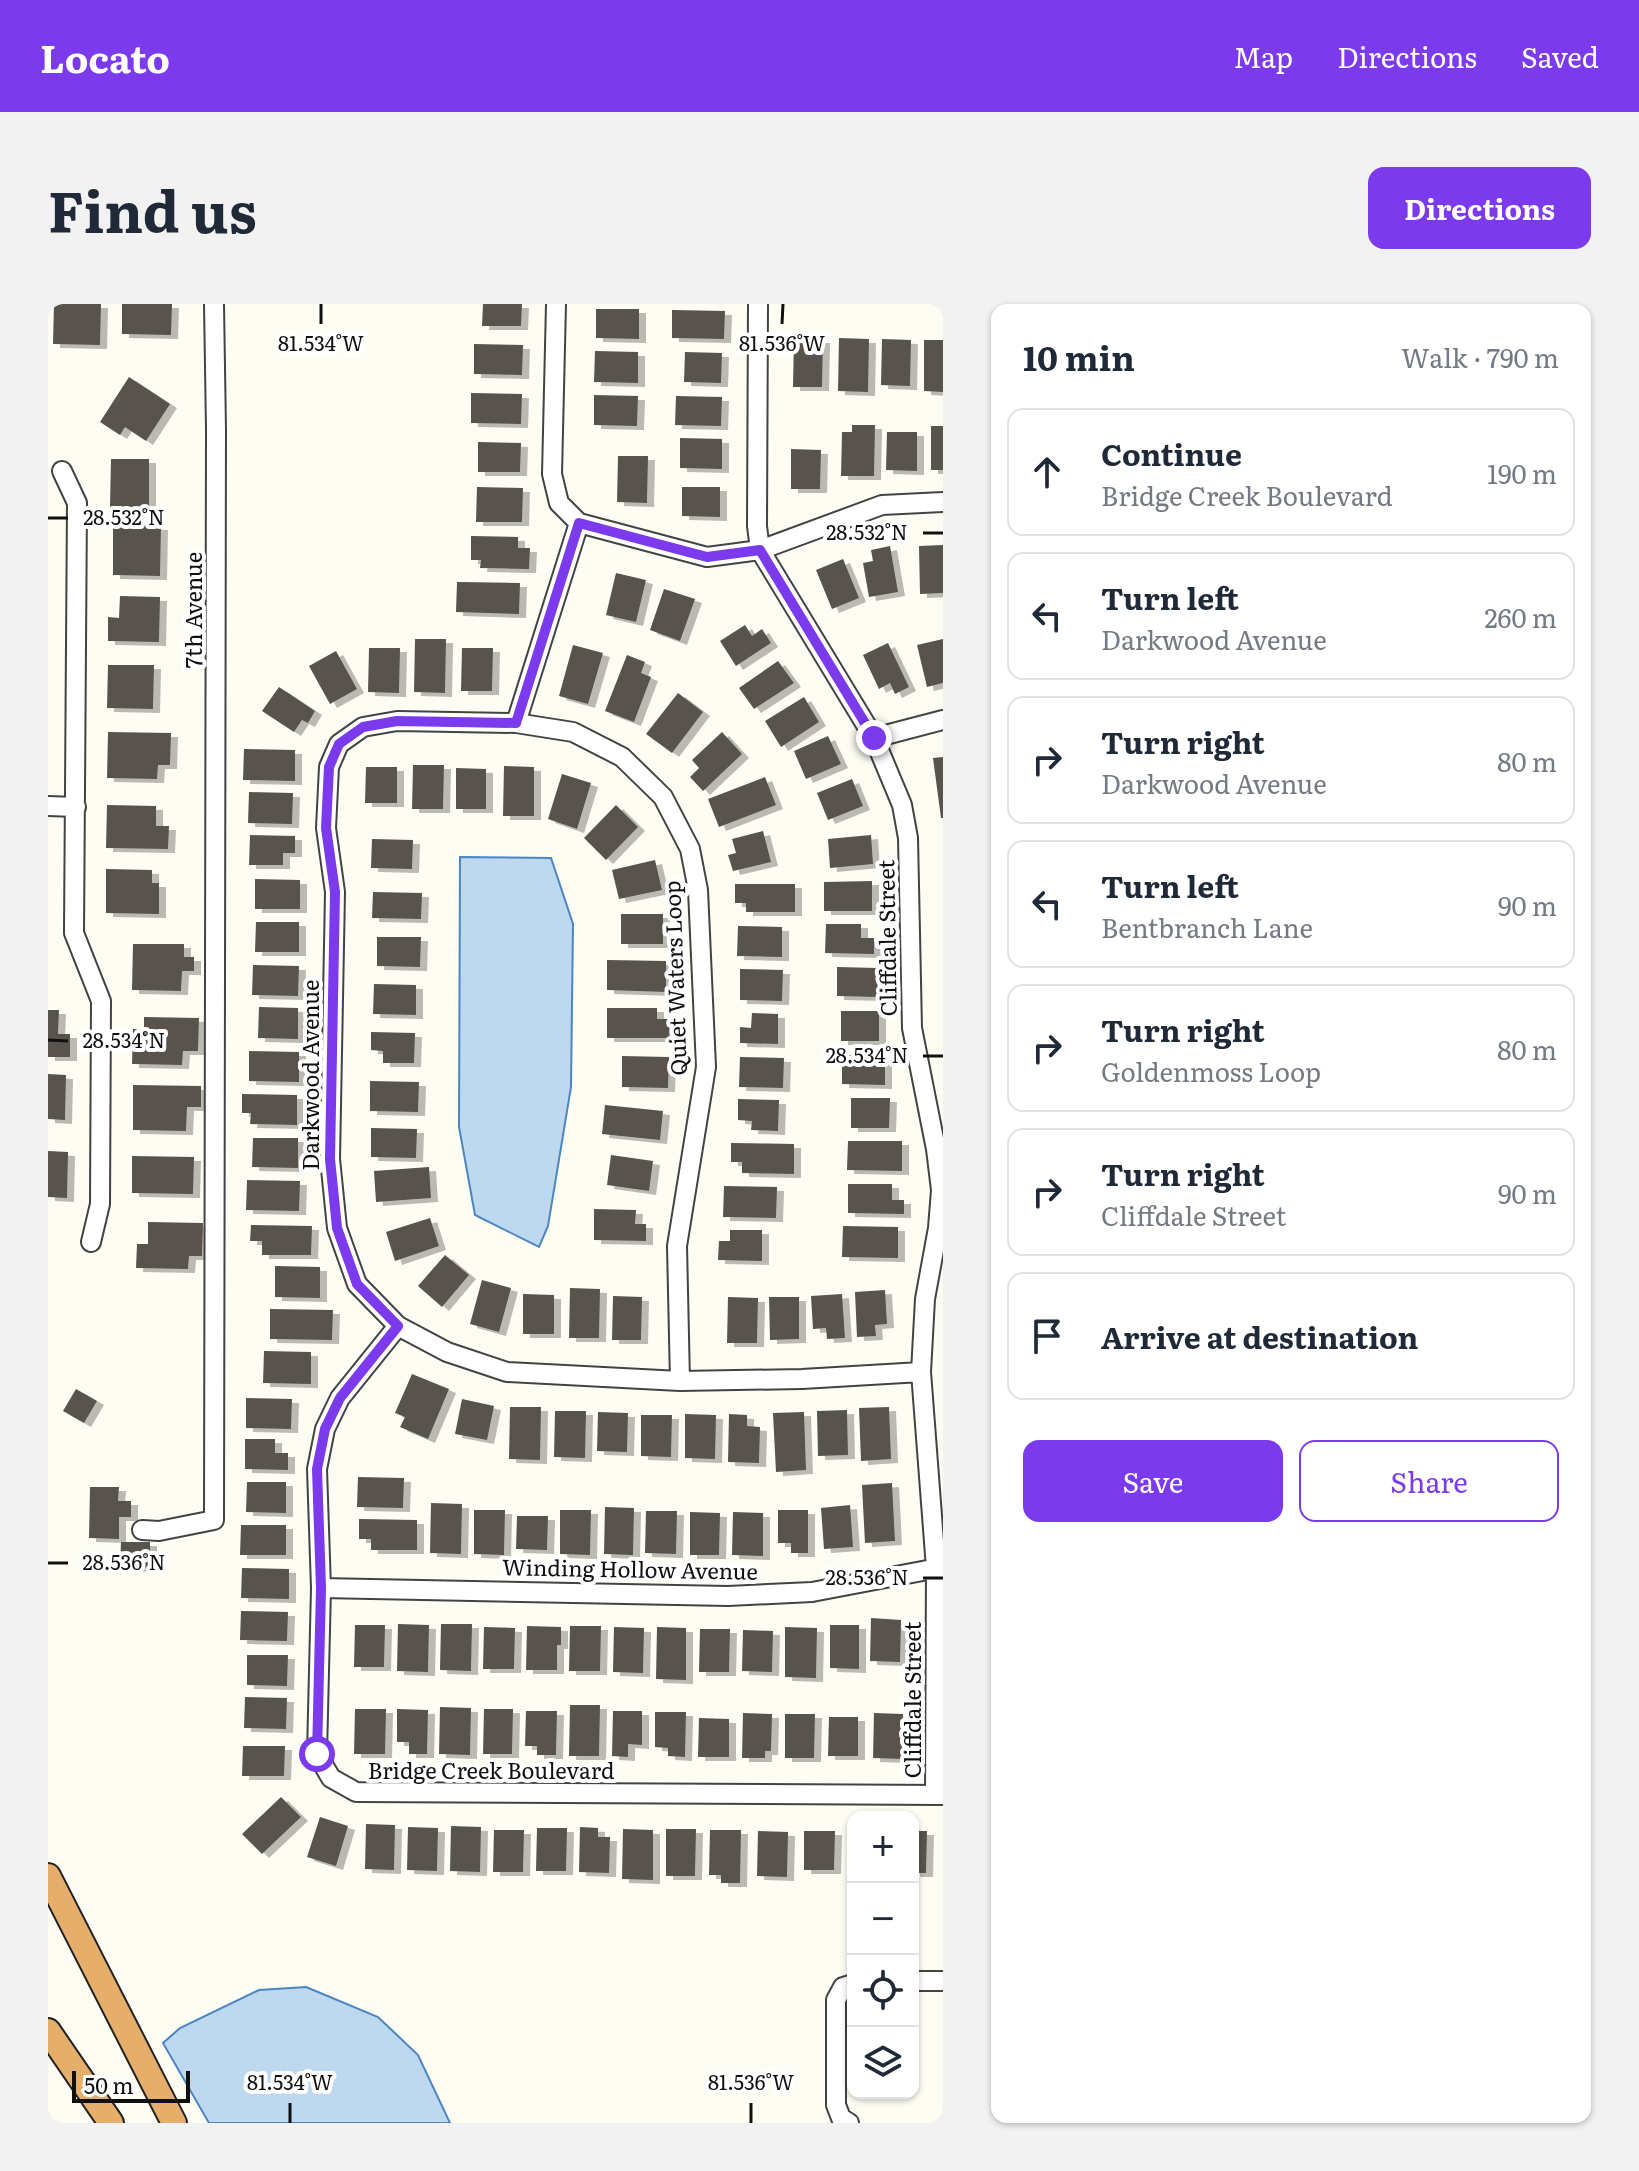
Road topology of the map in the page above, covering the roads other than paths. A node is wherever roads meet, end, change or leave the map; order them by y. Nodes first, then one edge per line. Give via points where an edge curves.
1 (214, 304) edge
2 (556, 304) edge
3 (758, 304) edge
4 (62, 471) dead end
5 (943, 502) edge
6 (579, 523) junction
7 (760, 550) junction
8 (943, 720) edge
9 (516, 723) junction
10 (874, 738) junction
11 (48, 806) edge
12 (76, 807) junction
13 (91, 1242) dead end
14 (398, 1326) junction
15 (921, 1372) junction
16 (680, 1381) junction
17 (142, 1530) dead end
18 (940, 1568) edge
19 (321, 1588) junction
20 (939, 1795) edge
21 (48, 1876) edge
22 (919, 1981) edge
23 (943, 1981) edge
24 (847, 1986) edge
25 (48, 2031) edge
26 (111, 2123) edge
27 (174, 2123) edge
28 (849, 2123) edge

1 - 17 street, 7th Avenue via 214,1520
2 - 6 street via 552,474 559,503
3 - 7 street, Cliffdale Street
4 - 12 street via 77,503
5 - 7 street via 882,505
6 - 7 street via 707,557
6 - 9 street
7 - 10 street, Cliffdale Street
8 - 10 street
9 - 14 street, Darkwood Avenue via 397,721 363,727 339,744 329,767 326,828 335,892 330,1159 337,1228 357,1284
9 - 16 street, Quiet Waters Loop via 573,732 622,757 663,797 690,849 698,890 706,1067 677,1246
10 - 15 street, Cliffdale Street via 906,827 912,1028 941,1190
11 - 12 street
12 - 13 street via 74,933 101,1001 100,1204
14 - 16 street, Darkwood Avenue via 447,1352 507,1372
14 - 19 street, Bridge Creek Boulevard via 340,1398 325,1429 317,1469
15 - 16 street, Darkwood Avenue
15 - 18 street, Cliffdale Street
18 - 19 street, Winding Hollow Avenue via 812,1592 728,1596
18 - 20 street, Cliffdale Street
19 - 20 street, Bridge Creek Boulevard via 317,1754 331,1778 356,1792
21 - 27 highway
22 - 23 street
24 - 28 street via 836,2000 836,2105
25 - 26 highway

